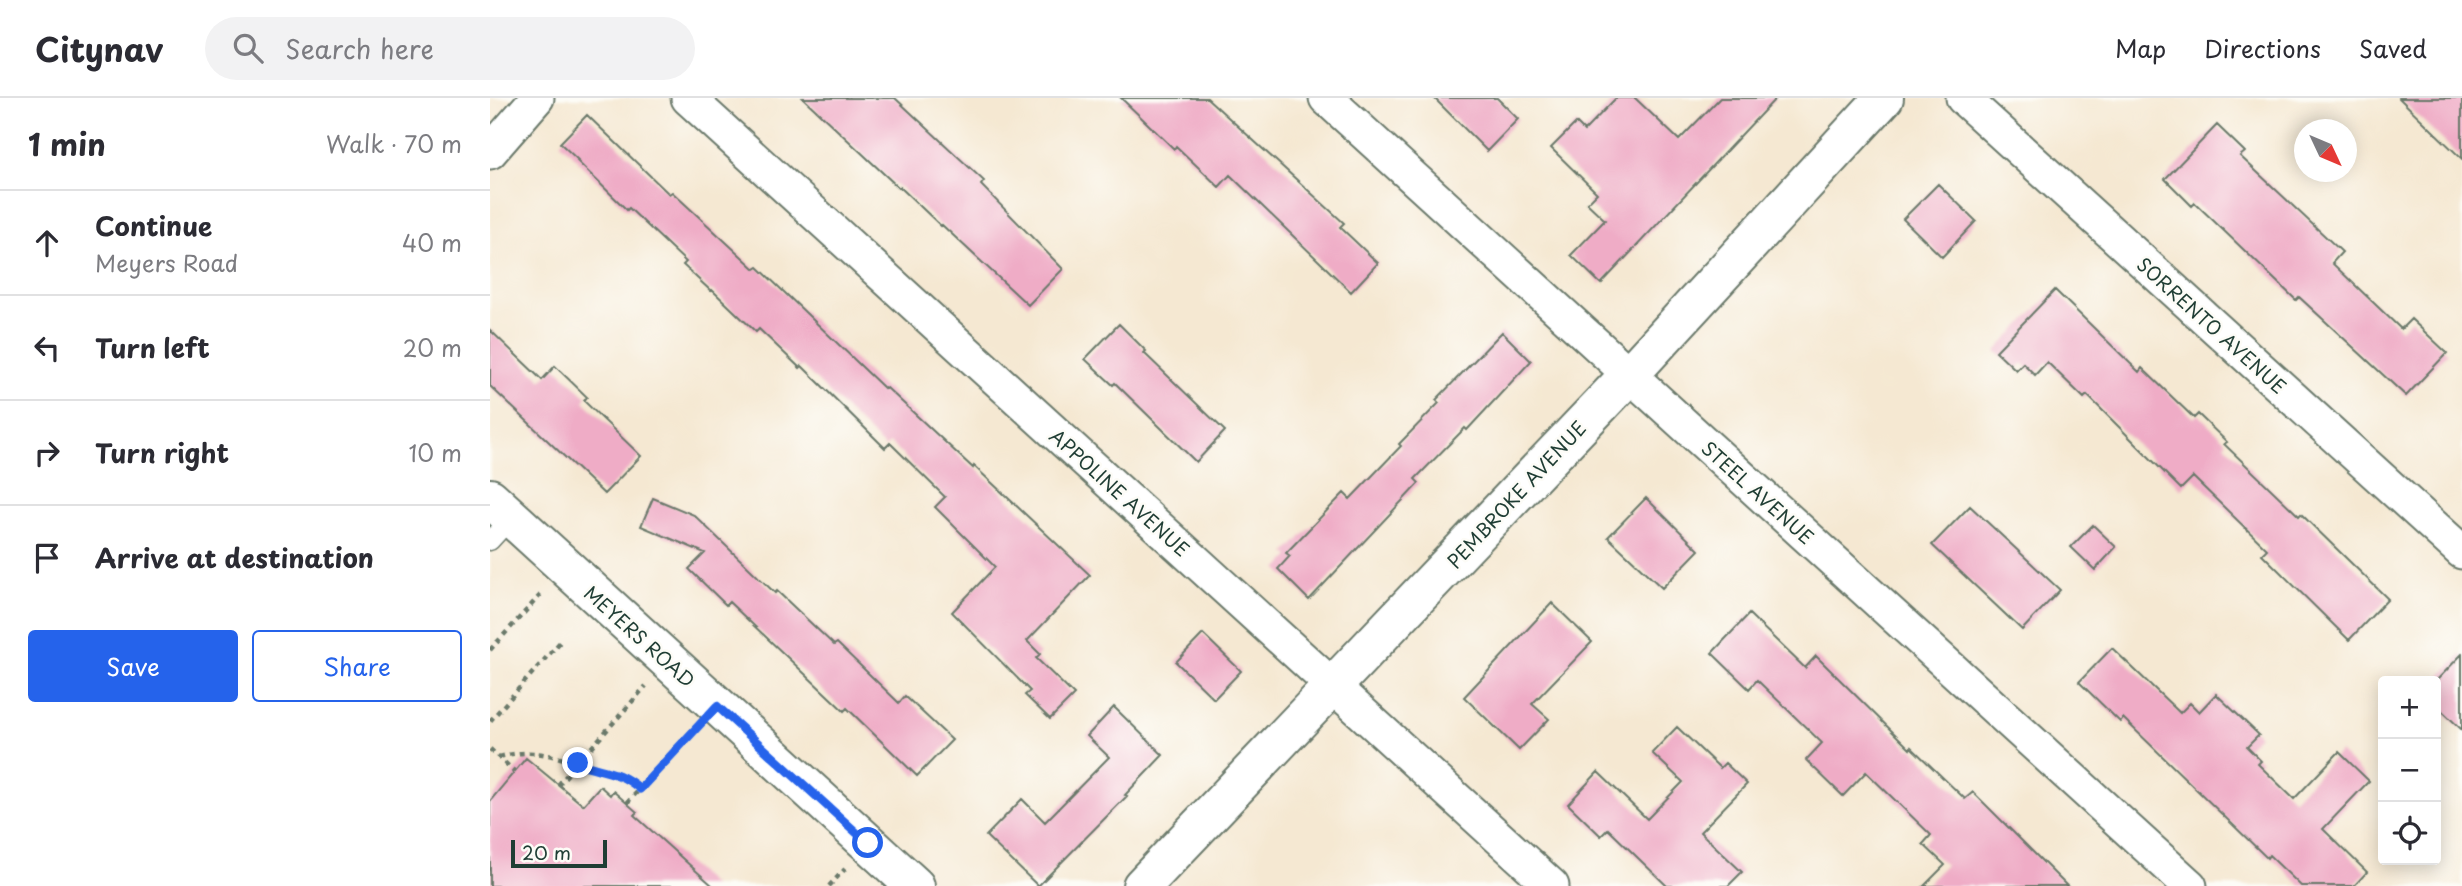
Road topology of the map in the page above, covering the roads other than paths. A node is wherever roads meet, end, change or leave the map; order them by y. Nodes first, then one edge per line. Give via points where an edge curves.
1 (537, 98) edge
2 (688, 98) edge
3 (1326, 98) edge
4 (1884, 98) edge
5 (1963, 98) edge
6 (490, 152) edge
7 (1629, 375) junction
8 (497, 519) edge
9 (2462, 552) edge
10 (1334, 687) junction
11 (915, 886) edge
12 (1142, 886) edge
13 (1552, 886) edge
14 (2190, 886) edge

1 - 6 street
2 - 10 street, APPOLINE AVENUE
3 - 7 street, STEEL AVENUE
4 - 7 street, PEMBROKE AVENUE
5 - 9 street, SORRENTO AVENUE
7 - 10 street, PEMBROKE AVENUE
7 - 14 street, STEEL AVENUE
8 - 11 street, MEYERS ROAD via 566,568
10 - 12 street, PEMBROKE AVENUE
10 - 13 street, APPOLINE AVENUE

